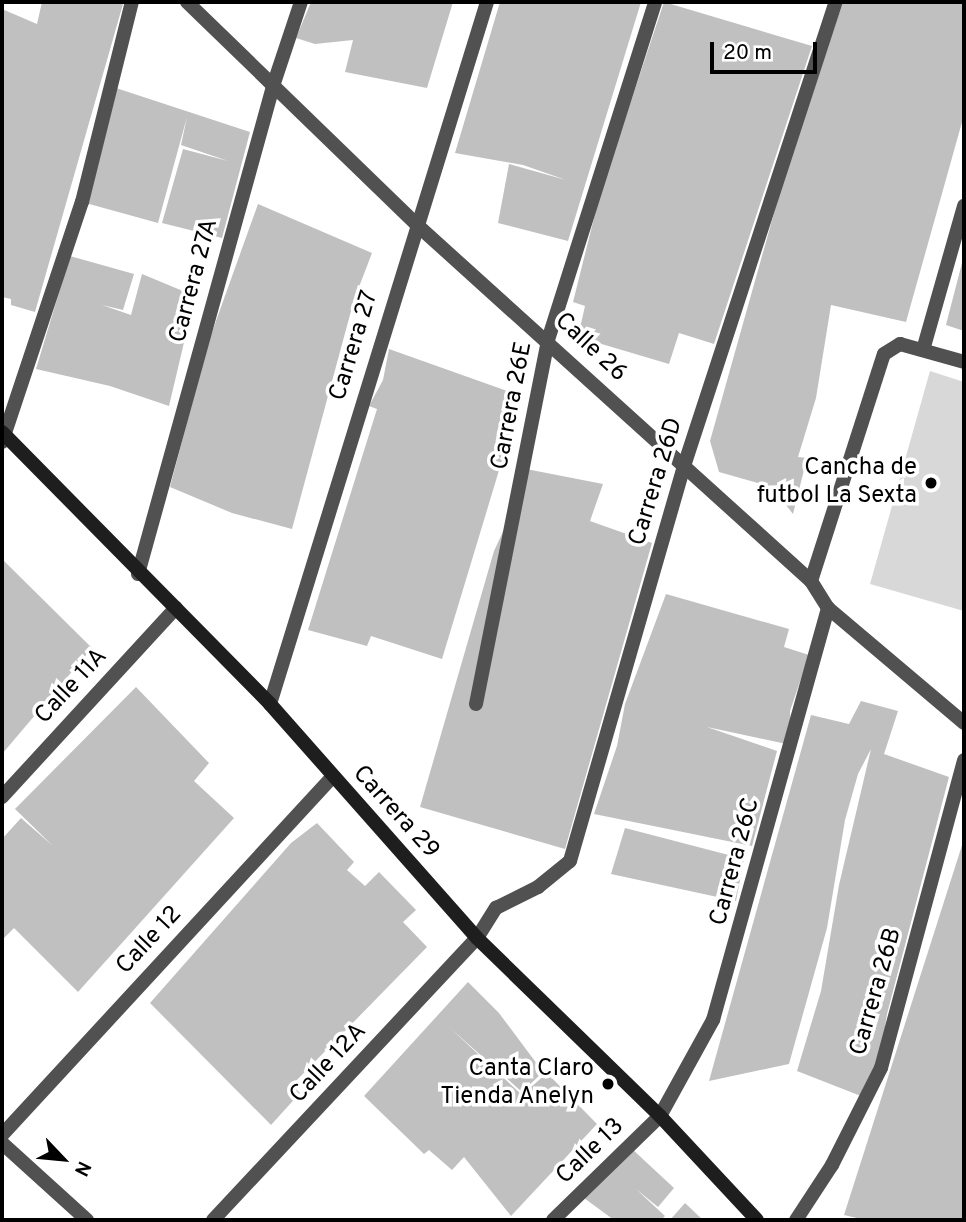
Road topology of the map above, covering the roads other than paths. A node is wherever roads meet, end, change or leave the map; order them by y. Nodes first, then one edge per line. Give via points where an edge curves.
1 (132, 2) edge
2 (187, 2) edge
3 (301, 2) edge
4 (486, 2) edge
5 (655, 2) edge
6 (836, 2) edge
7 (274, 83) junction
8 (964, 206) edge
9 (416, 224) junction
10 (548, 340) junction
11 (923, 350) junction
12 (964, 362) edge
13 (3, 437) edge
14 (684, 467) junction
15 (138, 574) junction
16 (811, 581) junction
17 (176, 608) junction
18 (828, 608) junction
19 (270, 704) junction
20 (476, 704) dead end
21 (964, 723) edge
22 (964, 760) edge
23 (332, 777) junction
24 (2, 797) edge
25 (477, 938) junction
26 (660, 1116) junction
27 (2, 1135) edge
28 (2, 1143) edge
29 (87, 1220) edge
30 (213, 1220) edge
31 (553, 1220) edge
32 (758, 1220) edge
33 (796, 1220) edge

1 - 13 street via 82,202
2 - 7 street, Calle 26
3 - 7 street, Carrera 27A
4 - 9 street, Carrera 27
5 - 10 street, Carrera 26E
6 - 14 street, Carrera 26D
7 - 9 street, Calle 26
7 - 15 street, Carrera 27A
8 - 11 street
9 - 10 street, Calle 26
9 - 19 street, Carrera 27
10 - 14 street, Calle 26
10 - 20 street, Carrera 26E
11 - 12 street
11 - 16 street via 900,344 884,354
13 - 15 street, Carrera 29
14 - 16 street, Calle 26
14 - 25 street, Carrera 26D via 570,861 538,887 496,908
15 - 17 street, Carrera 29
16 - 18 street, Calle 26
17 - 19 street, Carrera 29
17 - 24 street, Calle 11A
18 - 21 street, Calle 26
18 - 26 street, Carrera 26C via 726,985 713,1020
19 - 23 street, Carrera 29
22 - 33 street, Carrera 26B via 881,1068 832,1165
23 - 25 street, Carrera 29
23 - 27 street, Calle 12
25 - 26 street, Carrera 29
25 - 30 street, Calle 12A
26 - 31 street, Calle 13
26 - 32 street, Carrera 29
28 - 29 street

